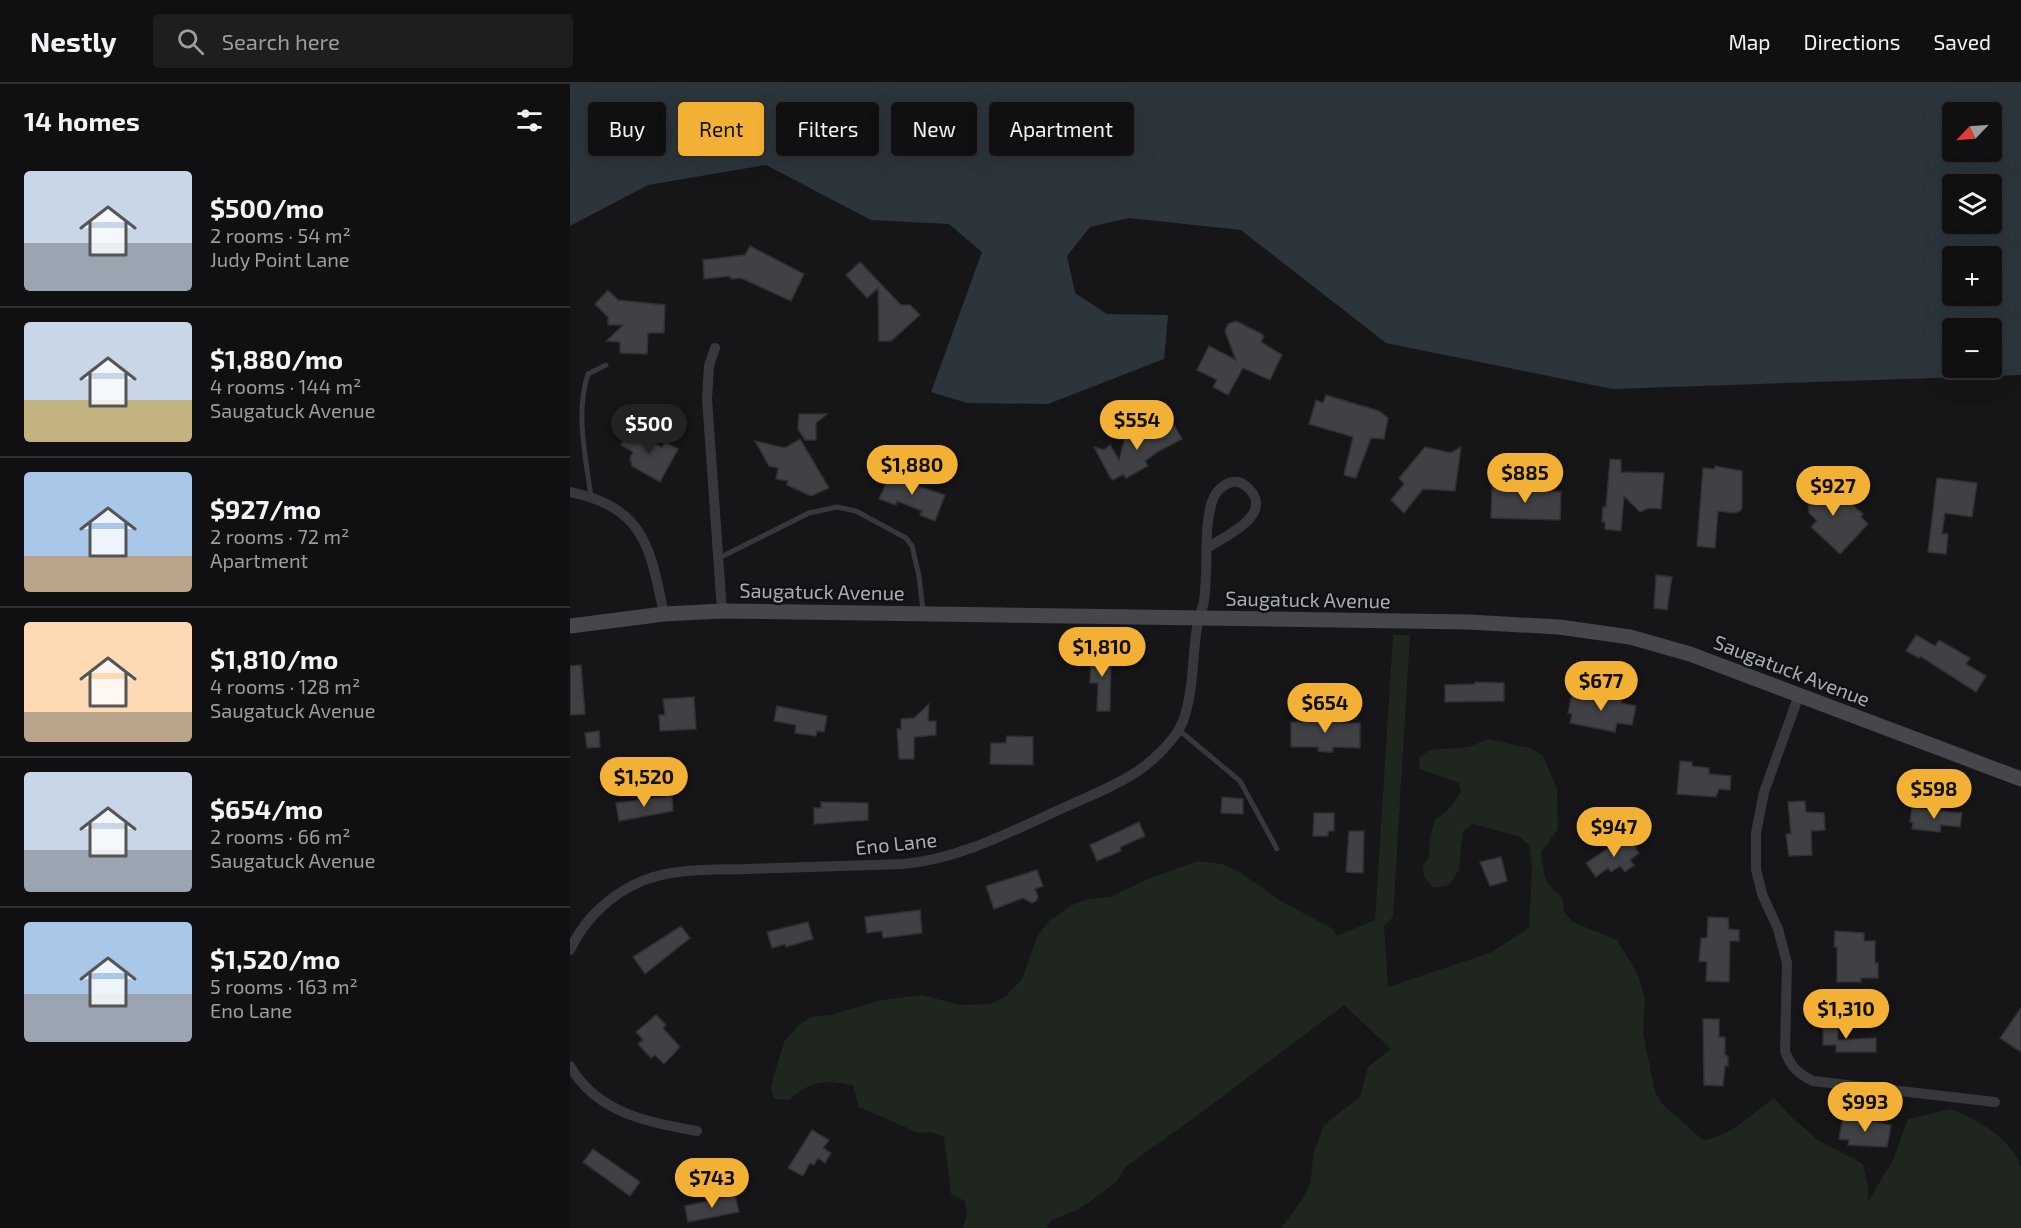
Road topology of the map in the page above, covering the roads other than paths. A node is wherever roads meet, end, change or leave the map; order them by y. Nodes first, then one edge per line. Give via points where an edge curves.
1 (716, 348) dead end
2 (606, 365) dead end
3 (570, 492) edge
4 (591, 497) junction
5 (1207, 548) junction
6 (718, 558) junction
7 (722, 611) junction
8 (923, 613) junction
9 (664, 614) junction
10 (1199, 618) junction
11 (570, 626) edge
12 (1799, 695) junction
13 (1178, 730) junction
14 (2021, 779) edge
15 (1277, 849) dead end
16 (570, 950) edge
17 (570, 1066) edge
18 (1995, 1102) dead end
19 (697, 1131) dead end

1 - 6 street via 709,366 708,399
2 - 4 lane via 588,374 584,387 582,425
3 - 4 street
4 - 9 street via 626,517 645,540
5 - 5 street, Eno Lane via 1212,501 1221,486 1233,482 1245,485 1256,498 1256,513
5 - 10 street, Eno Lane via 1204,601
6 - 7 street
6 - 8 lane via 809,513 837,507 856,511 906,538 912,546
7 - 8 main road, Saugatuck Avenue
7 - 9 main road, Saugatuck Avenue
8 - 10 main road, Saugatuck Avenue
9 - 11 main road, Saugatuck Avenue
10 - 12 main road, Saugatuck Avenue via 1559,627 1630,637 1680,651
10 - 13 street, Eno Lane via 1192,680
12 - 14 main road, Saugatuck Avenue
12 - 18 street via 1764,792 1756,833 1756,869 1787,963 1785,1051 1789,1063 1797,1073 1813,1081
13 - 15 lane via 1240,781
13 - 16 street, Eno Lane via 1147,764 1113,786 977,846 935,860 903,864 718,870 660,876 611,898 586,923
17 - 19 street via 587,1090 618,1111 645,1121

